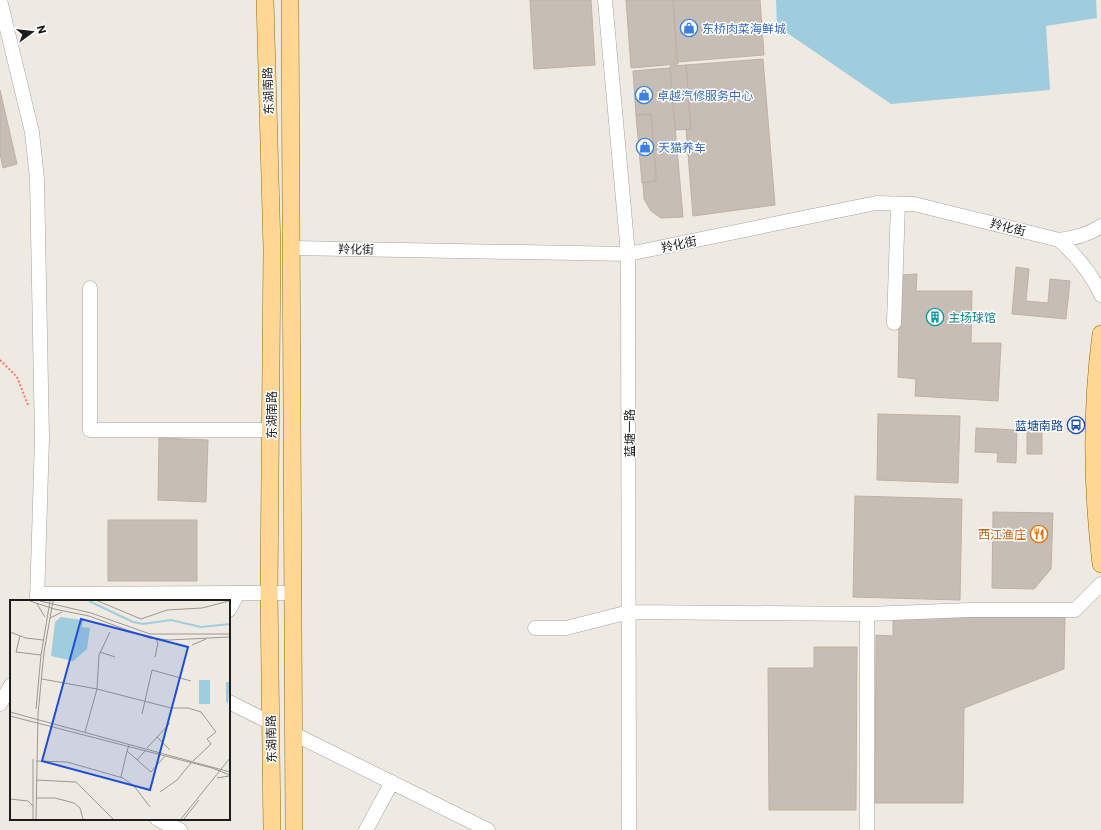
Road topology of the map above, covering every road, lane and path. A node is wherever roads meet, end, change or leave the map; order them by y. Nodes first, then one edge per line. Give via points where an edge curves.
1 (0, 0) edge
2 (265, 0) edge
3 (290, 0) edge
4 (606, 0) edge
5 (266, 42) junction
6 (291, 42) junction
7 (898, 204) junction
8 (1101, 226) edge
9 (1059, 240) junction
10 (292, 248) junction
11 (628, 254) junction
12 (90, 288) dead end
13 (1101, 295) edge
14 (894, 323) dead end
15 (1101, 334) edge
16 (0, 360) edge
17 (31, 411) dead end
18 (270, 430) junction
19 (1101, 564) edge
20 (1101, 584) edge
21 (269, 592) junction
22 (238, 593) junction
23 (293, 593) junction
24 (37, 598) edge
25 (230, 608) edge
26 (629, 612) junction
27 (867, 614) junction
28 (534, 628) dead end
29 (10, 687) edge
30 (230, 702) edge
31 (0, 704) edge
32 (271, 723) junction
33 (294, 734) junction
34 (392, 782) junction
35 (159, 820) edge
36 (180, 830) edge
37 (272, 830) edge
38 (294, 830) edge
39 (366, 830) edge
40 (488, 830) edge
41 (629, 830) edge
42 (867, 830) edge

1 - 24 street via 32,132 37,179 42,438
2 - 5 main road, 东湖南路
3 - 6 main road, 东湖南路
4 - 11 street, 蓝塘一路
5 - 6 main road
5 - 18 main road, 东湖南路 via 272,248
6 - 10 main road, 东湖南路
7 - 9 street, 羚化街 via 914,204
7 - 11 street, 羚化街 via 876,203
7 - 14 street
8 - 9 street via 1091,233
9 - 13 street via 1083,263
10 - 11 street, 羚化街
10 - 23 main road, 东湖南路
11 - 26 street, 蓝塘一路
12 - 18 street via 90,430
15 - 19 main road via 1096,386 1094,460
16 - 17 path via 17,377
18 - 21 main road, 东湖南路
20 - 27 street via 1075,610 970,610
21 - 22 street
21 - 23 street
21 - 32 main road, 东湖南路
22 - 24 street
22 - 25 street
23 - 33 main road, 东湖南路
26 - 27 street
26 - 28 street via 566,628
26 - 41 street, 蓝塘一路
27 - 42 street
29 - 31 street
30 - 32 street
32 - 37 main road, 东湖南路
33 - 34 street
33 - 38 main road, 东湖南路
34 - 39 street
34 - 40 street
35 - 36 street

